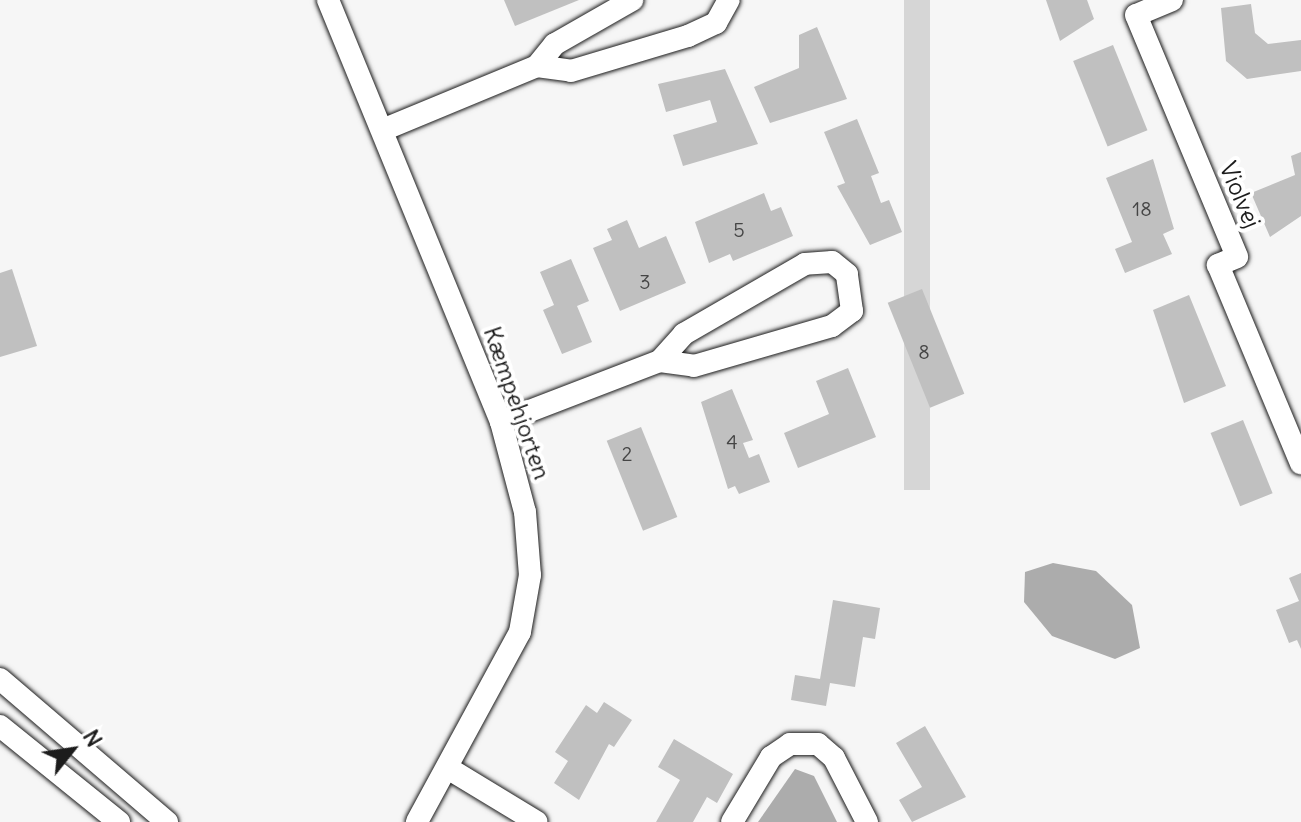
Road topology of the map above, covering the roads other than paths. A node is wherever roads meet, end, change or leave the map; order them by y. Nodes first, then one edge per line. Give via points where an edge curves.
1 (328, 0) edge
2 (632, 0) edge
3 (729, 0) edge
4 (1172, 0) edge
5 (537, 66) junction
6 (385, 129) junction
7 (660, 361) junction
8 (501, 422) junction
9 (1301, 463) edge
10 (0, 679) edge
11 (0, 726) edge
12 (451, 770) junction
13 (119, 822) edge
14 (167, 822) edge
15 (417, 822) edge
16 (537, 822) edge
17 (732, 822) edge
18 (867, 822) edge

1 - 6 street, Kæmpehjorten
2 - 5 street via 555,44
3 - 5 street via 716,23 688,36 571,71
4 - 9 street, Violvej via 1136,15 1237,257 1218,265
5 - 6 street
6 - 8 street, Kæmpehjorten
7 - 7 street via 684,334 805,264 832,262 847,274 852,311 832,326 694,366
7 - 8 street
8 - 12 street, Kæmpehjorten via 523,498 530,575 512,656
10 - 14 street
11 - 13 street
12 - 15 street, Kæmpehjorten
12 - 16 street
17 - 18 street via 771,757 790,744 818,744 834,758

